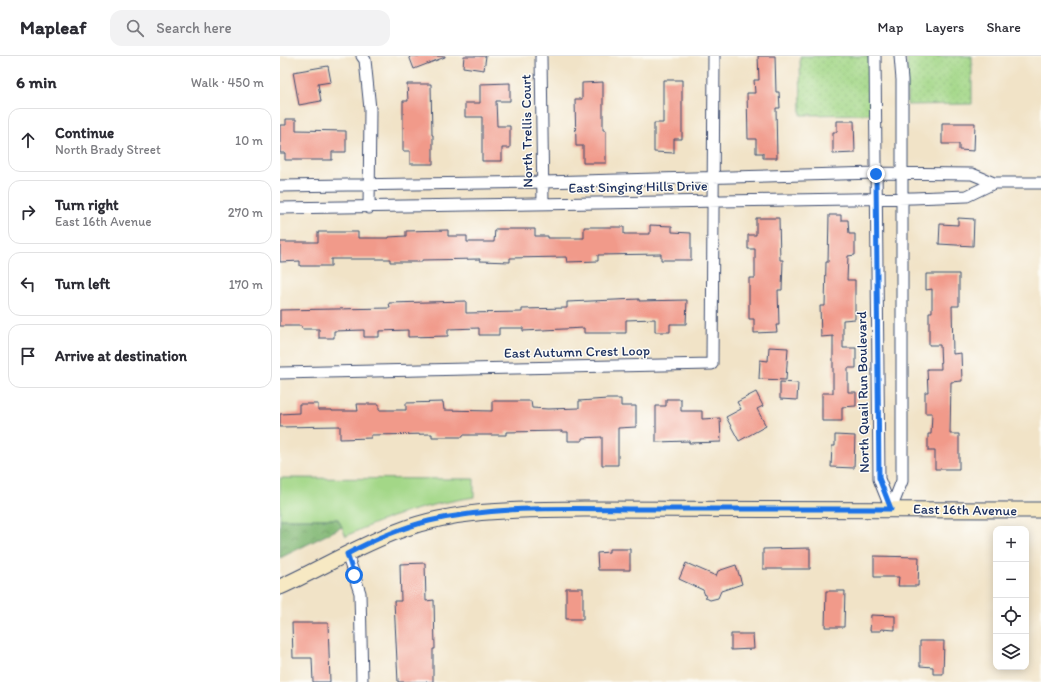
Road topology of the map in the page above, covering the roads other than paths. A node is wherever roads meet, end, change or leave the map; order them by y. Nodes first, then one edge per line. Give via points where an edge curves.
1 (362, 56) edge
2 (714, 56) edge
3 (875, 56) edge
4 (900, 56) edge
5 (541, 57) edge
6 (876, 174) junction
7 (902, 174) junction
8 (713, 178) junction
9 (543, 182) junction
10 (994, 183) junction
11 (1041, 183) edge
12 (369, 184) junction
13 (280, 186) edge
14 (902, 198) junction
15 (876, 199) junction
16 (713, 201) junction
17 (543, 204) junction
18 (280, 208) edge
19 (369, 208) junction
20 (280, 373) edge
21 (891, 509) junction
22 (1041, 510) edge
23 (347, 554) junction
24 (280, 588) edge
25 (362, 682) edge

1 - 12 street via 365,60 370,109
2 - 8 street
3 - 6 street, North Quail Run Boulevard
4 - 7 street
5 - 9 street, North Trellis Court
6 - 7 street, East Singing Hills Drive
6 - 8 street, East Singing Hills Drive
6 - 15 street, North Quail Run Boulevard
7 - 10 street, East Singing Hills Drive via 972,174
7 - 14 street
8 - 9 street, East Singing Hills Drive
8 - 16 street
9 - 12 street, East Singing Hills Drive
9 - 17 street, North Trellis Court
10 - 11 street, East Singing Hills Drive
10 - 14 street, East Singing Hills Drive via 967,196
12 - 13 street, East Singing Hills Drive
12 - 19 street
14 - 15 street, East Singing Hills Drive
14 - 21 street via 902,481
15 - 16 street, East Singing Hills Drive
15 - 21 street, North Quail Run Boulevard via 879,478
16 - 17 street, East Singing Hills Drive
16 - 20 street, East Autumn Crest Loop via 712,364
17 - 19 street, East Singing Hills Drive
18 - 19 street, East Singing Hills Drive
21 - 22 street, East 16th Avenue
21 - 23 street, East 16th Avenue via 584,509 470,513 402,529
23 - 24 street, East 16th Avenue
23 - 25 street via 360,593

